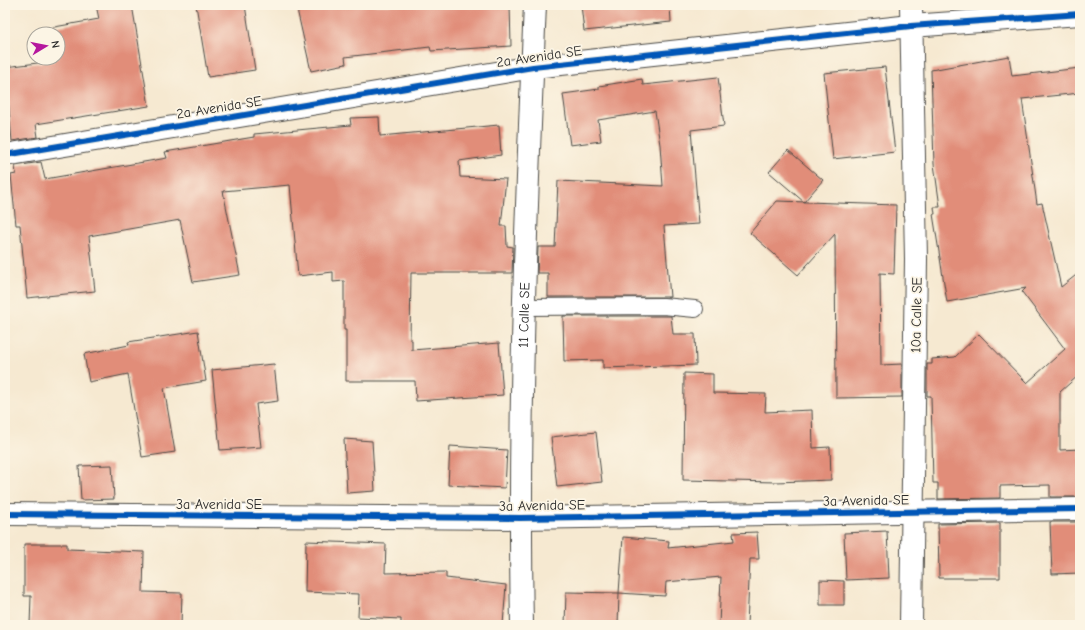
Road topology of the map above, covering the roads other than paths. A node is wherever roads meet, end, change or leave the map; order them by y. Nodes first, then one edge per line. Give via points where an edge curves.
1 (536, 5) edge
2 (911, 5) edge
3 (1080, 14) edge
4 (911, 26) junction
5 (533, 67) junction
6 (5, 155) edge
7 (525, 307) junction
8 (695, 309) dead end
9 (1080, 509) edge
10 (913, 512) junction
11 (5, 514) edge
12 (520, 518) junction
13 (522, 625) edge
14 (911, 625) edge

1 - 5 street, 11 Calle SE
2 - 4 street, 10a Calle SE
3 - 4 street, 2a Avenida SE
4 - 5 street, 2a Avenida SE
4 - 10 street, 10a Calle SE via 916,259
5 - 6 street, 2a Avenida SE
5 - 7 street, 11 Calle SE
7 - 8 lane via 663,306
7 - 12 street, 11 Calle SE
9 - 10 street, 3a Avenida SE
10 - 12 street, 3a Avenida SE
10 - 14 street, 10a Calle SE
11 - 12 street, 3a Avenida SE
12 - 13 street, 11 Calle SE

